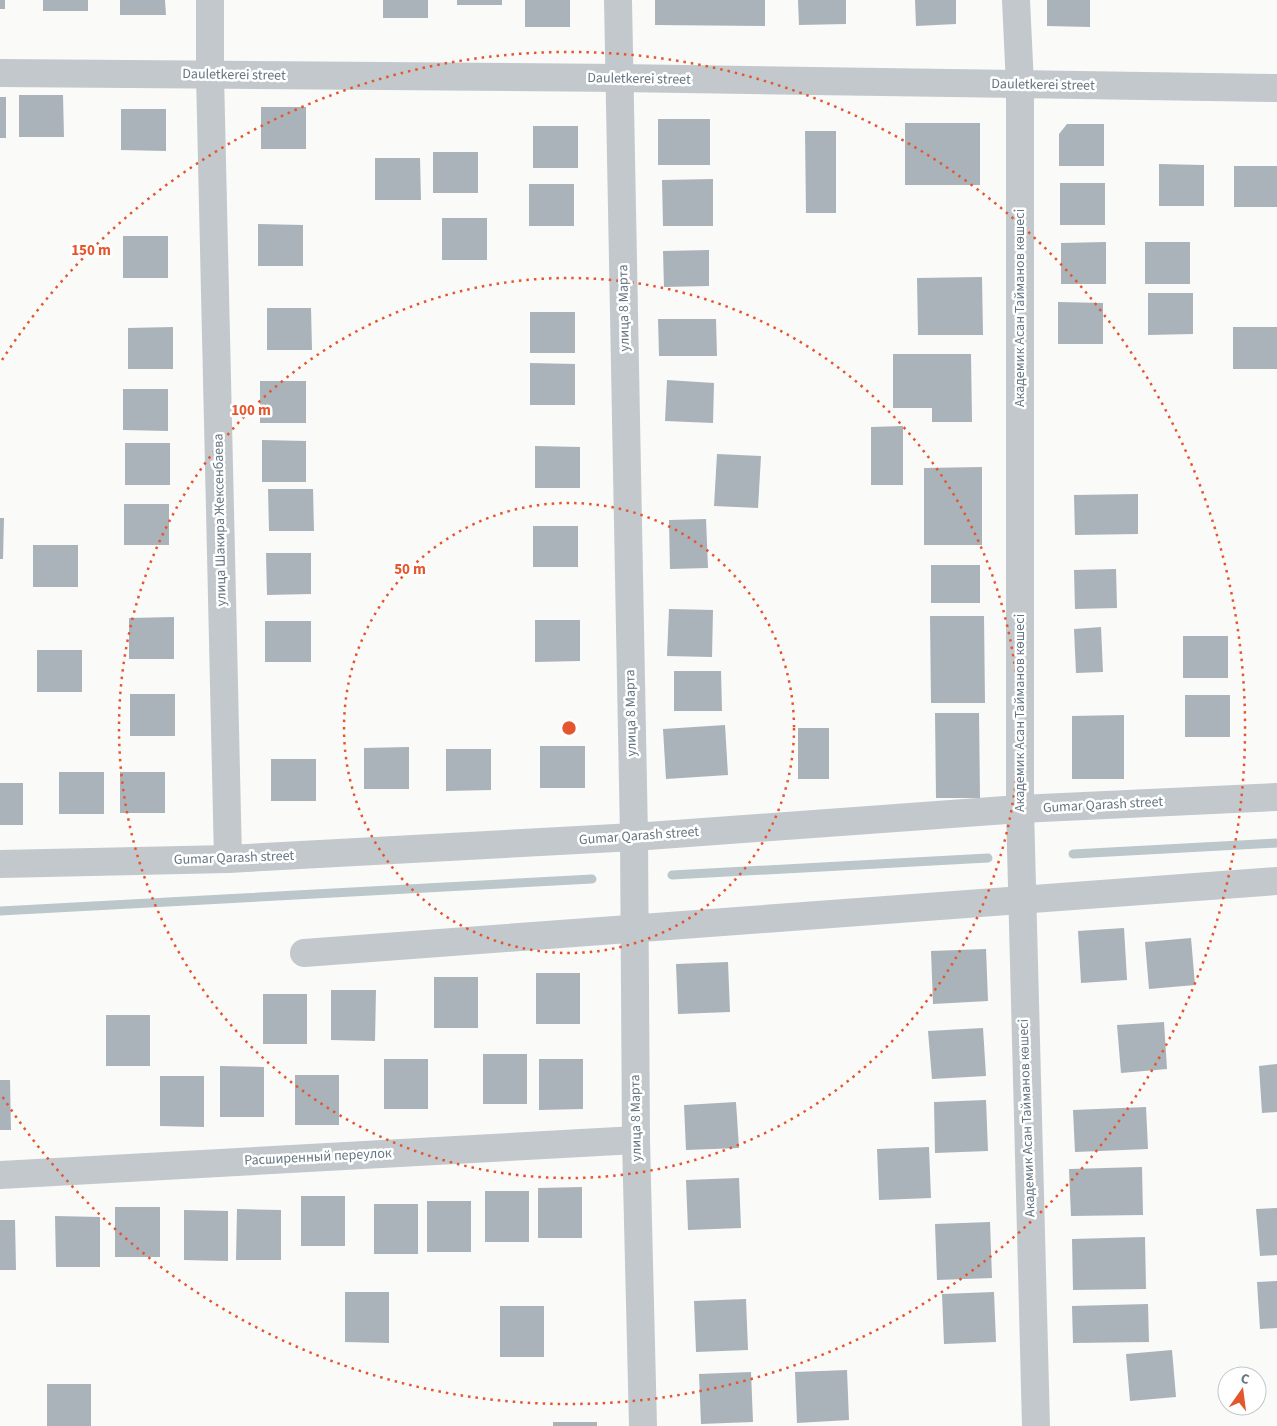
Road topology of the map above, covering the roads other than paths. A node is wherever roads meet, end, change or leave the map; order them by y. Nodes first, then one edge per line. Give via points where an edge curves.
1 (210, 0) edge
2 (618, 0) edge
3 (1016, 0) edge
4 (0, 73) edge
5 (210, 74) junction
6 (620, 78) junction
7 (1020, 85) junction
8 (1277, 88) edge
9 (1277, 796) edge
10 (1020, 809) junction
11 (634, 837) junction
12 (228, 859) junction
13 (0, 864) edge
14 (1277, 881) edge
15 (1021, 900) junction
16 (634, 928) junction
17 (304, 953) dead end
18 (636, 1140) junction
19 (0, 1175) edge
20 (643, 1426) edge
21 (1036, 1426) edge

1 - 5 street, улица Шакира Жексенбаева
2 - 6 street, улица 8 Марта
3 - 7 street, Академик Асан Тайманов көшесі
4 - 5 street, Dauletkerei street
5 - 6 street, Dauletkerei street
5 - 12 street, улица Шакира Жексенбаева
6 - 7 street, Dauletkerei street
6 - 11 street, улица 8 Марта
7 - 8 street, Dauletkerei street
7 - 10 street, Академик Асан Тайманов көшесі
9 - 10 street, Gumar Qarash street
10 - 11 street, Gumar Qarash street
10 - 15 street, Академик Асан Тайманов көшесі
11 - 12 street, Gumar Qarash street
11 - 16 street, улица 8 Марта
12 - 13 street, Gumar Qarash street
14 - 15 street
15 - 16 street
15 - 21 street, Академик Асан Тайманов көшесі
16 - 17 street
16 - 18 street, улица 8 Марта
18 - 19 street, Расширенный переулок
18 - 20 street, улица 8 Марта

